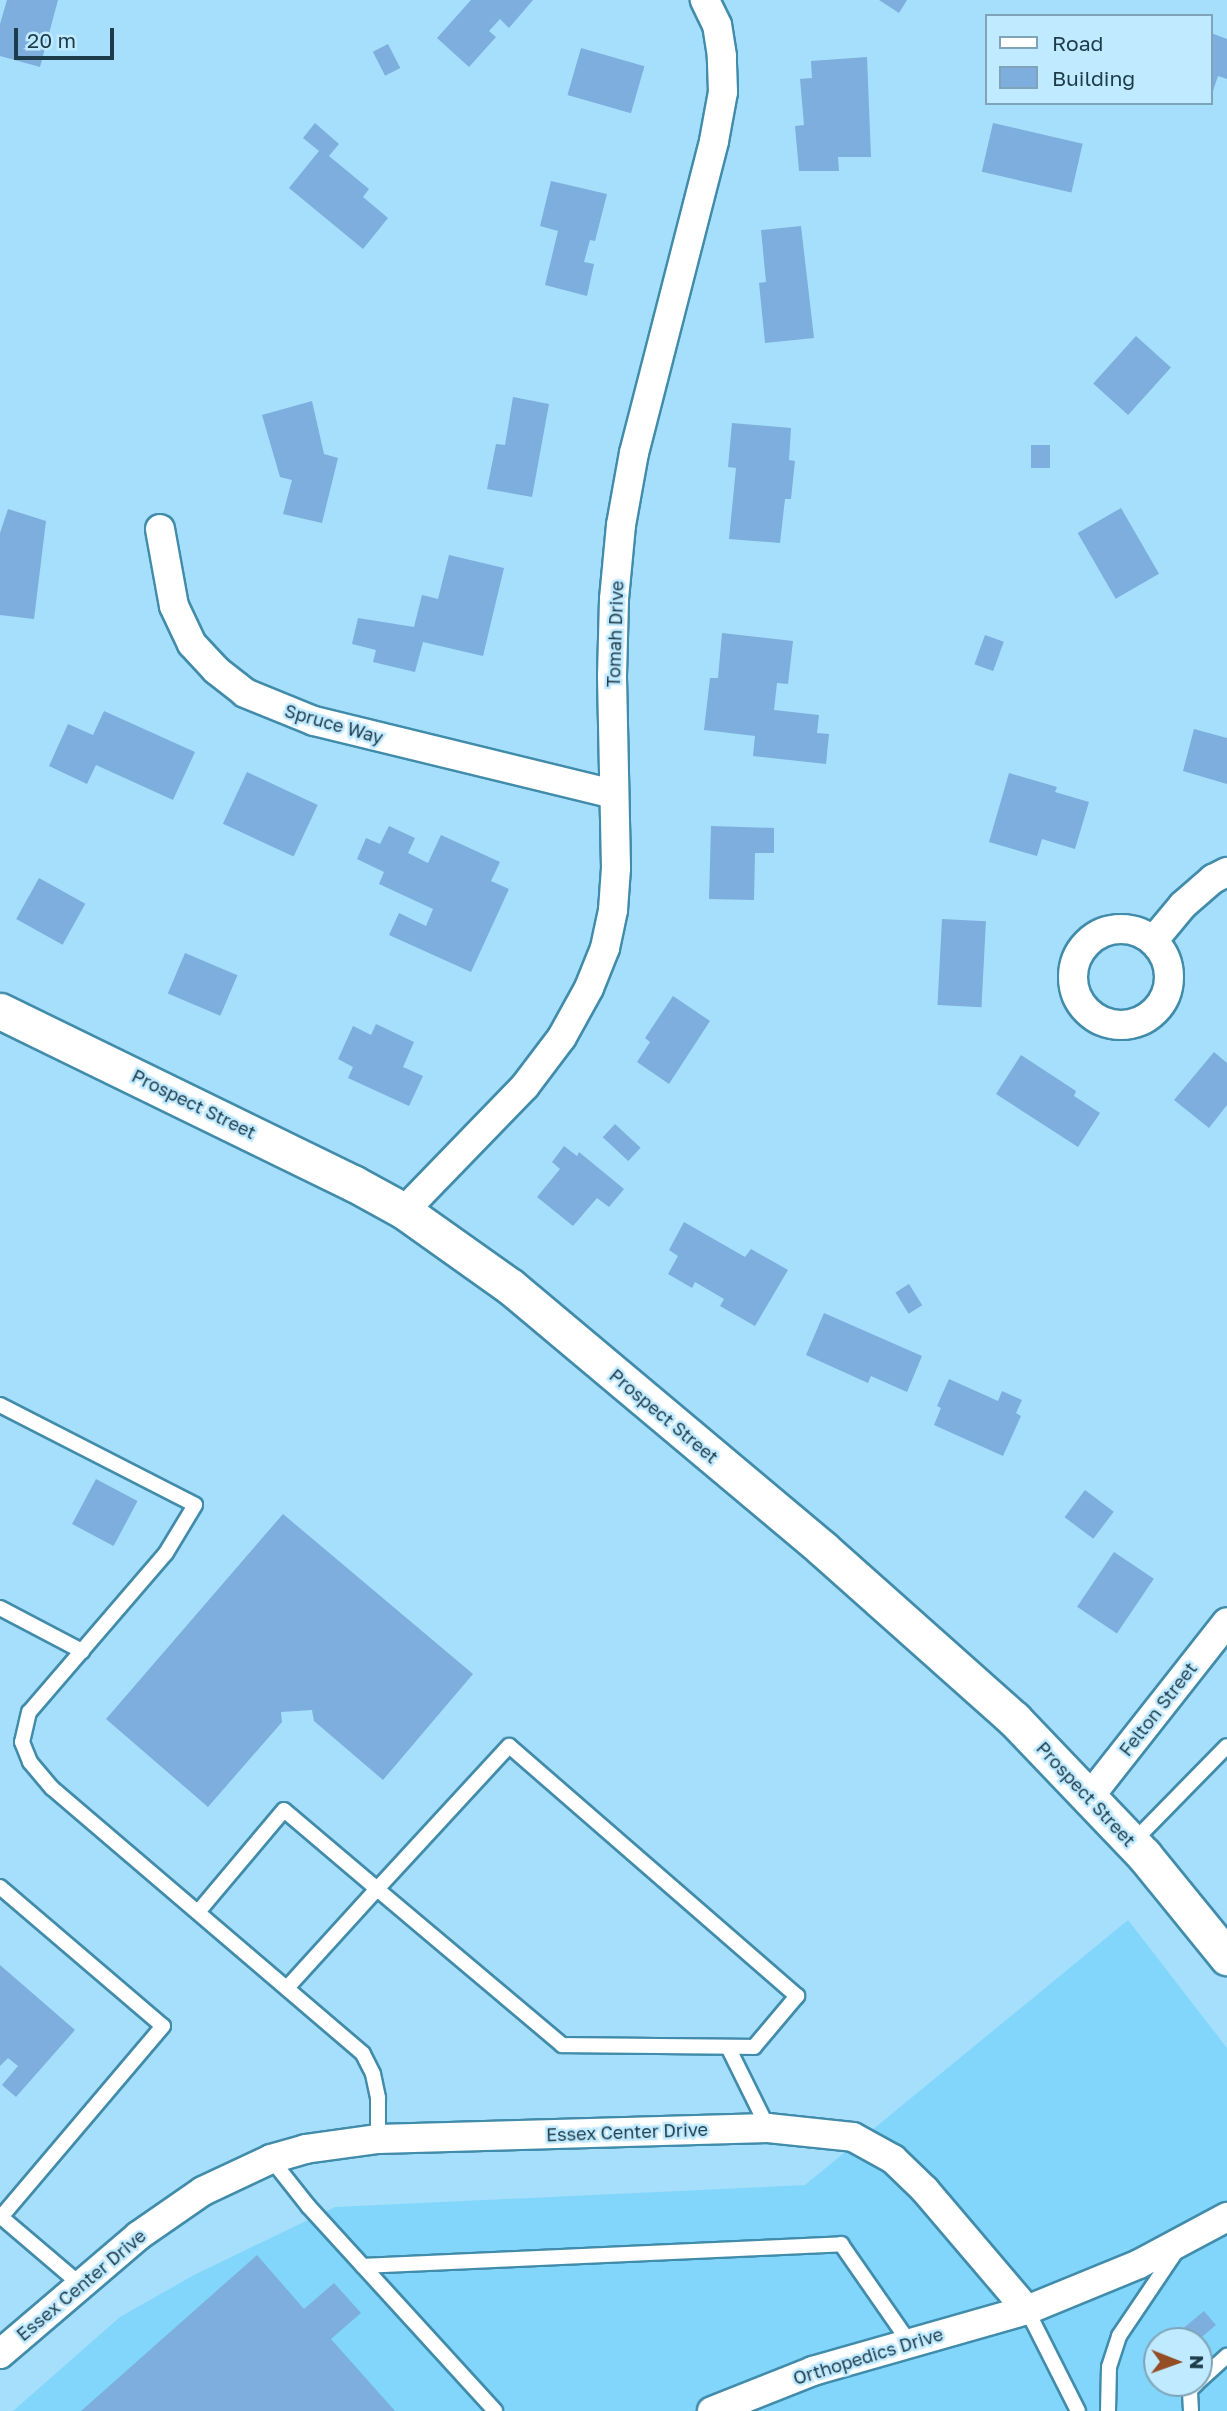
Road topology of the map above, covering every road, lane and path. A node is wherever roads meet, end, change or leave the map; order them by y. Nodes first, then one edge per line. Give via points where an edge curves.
1 (705, 0) edge
2 (160, 529) dead end
3 (613, 794) junction
4 (1227, 872) edge
5 (1153, 941) dead end
6 (0, 1011) edge
7 (404, 1211) junction
8 (0, 1405) edge
9 (0, 1608) edge
10 (1227, 1622) edge
11 (82, 1651) junction
12 (1227, 1746) edge
13 (1090, 1796) junction
14 (1133, 1842) junction
15 (0, 1887) edge
16 (377, 1889) junction
17 (198, 1912) junction
18 (1227, 1957) edge
19 (287, 1988) junction
20 (728, 2047) junction
21 (768, 2128) junction
22 (378, 2139) junction
23 (271, 2159) junction
24 (0, 2217) edge
25 (1227, 2217) edge
26 (1184, 2240) junction
27 (363, 2266) junction
28 (80, 2284) junction
29 (1027, 2310) junction
30 (909, 2342) junction
31 (0, 2354) edge
32 (1227, 2356) edge
33 (1213, 2369) edge
34 (495, 2411) edge
35 (712, 2411) edge
36 (1078, 2411) edge
37 (1108, 2411) edge

1 - 3 street, Tomah Drive via 717,25 723,92 634,453 621,524 614,599
2 - 3 street, Spruce Way via 174,606 192,644 245,693 314,721
3 - 7 street, Tomah Drive via 613,910 605,948 589,988 562,1037 526,1086
4 - 5 street via 1213,878 1183,905
6 - 7 street, Prospect Street via 295,1153
7 - 13 street, Prospect Street via 511,1287 823,1549 1005,1710
8 - 11 lane via 195,1505 166,1553
9 - 11 lane
10 - 13 street, Felton Street
11 - 17 lane via 29,1712 22,1742 30,1762 52,1788
12 - 14 lane
13 - 14 street, Prospect Street
14 - 18 street, Prospect Street
15 - 24 lane via 163,2026
16 - 17 lane via 284,1810
16 - 19 lane
16 - 20 lane via 562,2045
16 - 20 lane via 509,1746 797,1996 754,2047
17 - 19 lane
19 - 22 lane via 363,2054 378,2098
20 - 21 lane
21 - 22 street, Essex Center Drive
21 - 29 street, Essex Center Drive via 853,2137 893,2159
22 - 23 street, Essex Center Drive via 305,2149
23 - 27 lane
23 - 28 street, Essex Center Drive via 171,2211
24 - 28 lane
25 - 26 street
26 - 29 street via 1139,2264
26 - 37 lane via 1119,2336 1109,2367
27 - 30 lane via 841,2244
27 - 34 lane
28 - 31 street, Essex Center Drive
29 - 30 street, Orthopedics Drive
29 - 36 lane
30 - 35 street, Orthopedics Drive via 802,2374
32 - 33 lane

